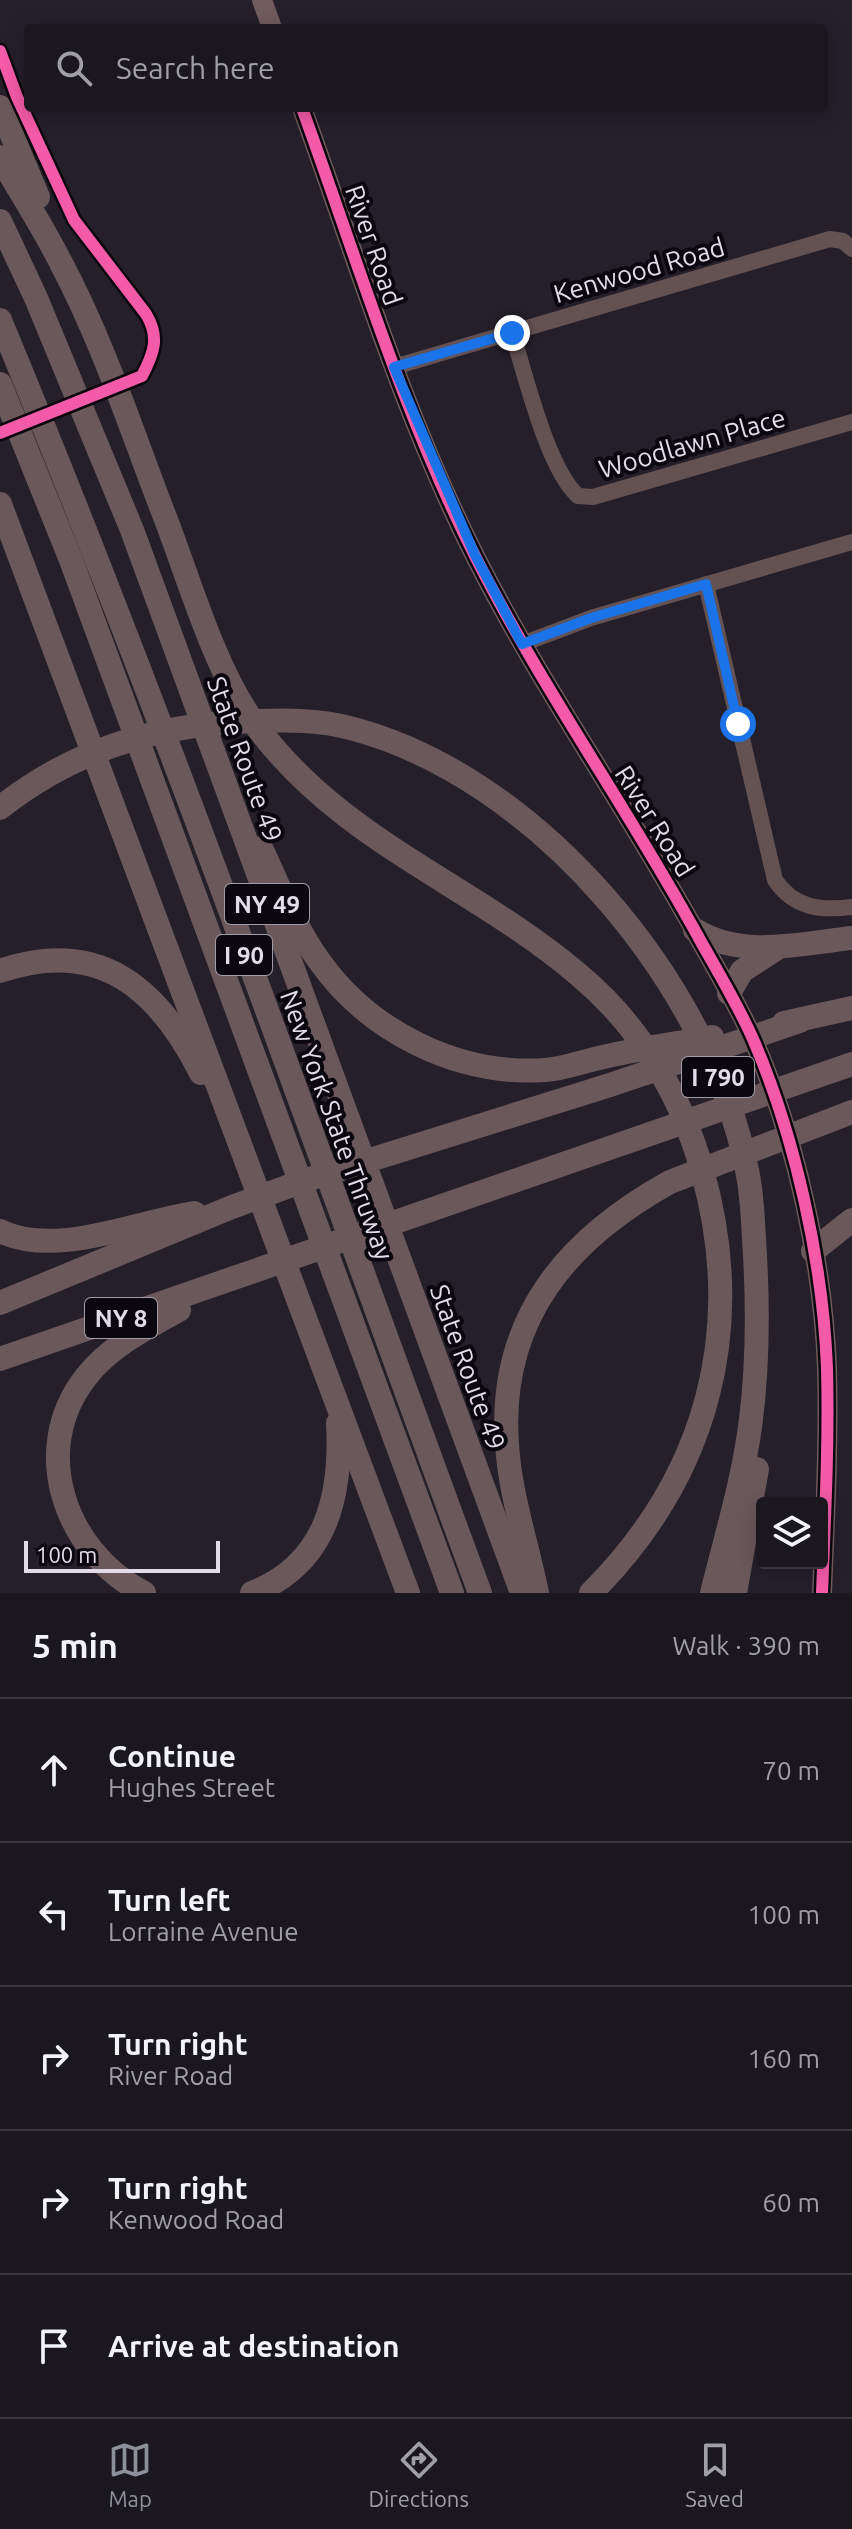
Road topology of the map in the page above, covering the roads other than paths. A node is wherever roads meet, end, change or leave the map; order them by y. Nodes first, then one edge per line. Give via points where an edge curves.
1 (262, 0) edge
2 (271, 24) edge
3 (0, 107) edge
4 (303, 112) edge
5 (0, 157) edge
6 (0, 221) edge
7 (851, 248) edge
8 (62, 263) junction
9 (0, 320) edge
10 (512, 333) junction
11 (394, 367) junction
12 (0, 384) edge
13 (852, 422) edge
14 (0, 504) edge
15 (852, 542) edge
16 (706, 584) junction
17 (522, 644) junction
18 (213, 753) junction
19 (0, 808) edge
20 (852, 907) edge
21 (695, 930) junction
22 (852, 938) edge
23 (782, 946) junction
24 (0, 971) edge
25 (729, 993) junction
26 (852, 1008) edge
27 (800, 1021) junction
28 (852, 1064) edge
29 (841, 1116) edge
30 (748, 1172) junction
31 (254, 1174) junction
32 (232, 1207) junction
33 (852, 1220) edge
34 (0, 1231) edge
35 (813, 1251) junction
36 (241, 1277) junction
37 (0, 1303) edge
38 (0, 1359) edge
39 (337, 1401) junction
40 (144, 1593) edge
41 (252, 1593) edge
42 (408, 1593) edge
43 (452, 1593) edge
44 (480, 1593) edge
45 (522, 1593) edge
46 (537, 1593) edge
47 (591, 1593) edge
48 (712, 1593) edge
49 (735, 1593) edge
50 (822, 1593) edge

1 - 2 main road
3 - 8 highway
4 - 11 main road, River Road
5 - 8 highway
6 - 18 highway, State Route 49 / NY 49 via 132,530
7 - 10 street, Kenwood Road via 830,239
8 - 47 highway via 248,715 320,797 375,840 582,977 646,1047 694,1139 715,1215 722,1269 716,1364 688,1456 665,1500
9 - 44 highway, New York State Thruway / I 90 via 129,643
10 - 11 street, Kenwood Road
10 - 13 street, Woodlawn Place via 552,455 566,486 578,496 593,497
11 - 17 main road, River Road via 475,555
12 - 43 highway, New York State Thruway / I 90 via 71,560
14 - 31 highway
15 - 16 street
16 - 17 street
16 - 20 street via 775,880 795,902
17 - 21 main road, River Road
18 - 27 highway via 318,959 356,1003 422,1047 475,1064 548,1070
18 - 45 highway, State Route 49 / NY 49
19 - 30 highway, I 790 via 58,768 113,744 203,723 296,720 349,727 416,752 491,794 571,863 611,907 656,965 714,1066
21 - 23 highway via 713,941 746,948
21 - 25 main road, River Road
22 - 23 highway
23 - 25 highway via 742,971
24 - 31 highway via 58,959 111,971 136,985 184,1039
25 - 35 main road, River Road via 772,1092
26 - 27 highway, NY 8
27 - 32 highway, NY 8
28 - 36 highway, NY 8
29 - 46 highway via 670,1182 610,1218 578,1246 547,1285 517,1351 509,1385 507,1447 513,1493
30 - 48 highway, I 790 via 758,1348 744,1461
30 - 49 highway via 770,1284 772,1341 769,1394
31 - 39 highway
32 - 34 highway via 61,1241 28,1240
32 - 37 highway, NY 8
33 - 35 highway
35 - 50 main road, River Road via 827,1364
36 - 38 highway, NY 8
36 - 40 highway via 113,1350 69,1404 59,1439 63,1502 97,1560
39 - 41 highway via 340,1467 334,1504 302,1559 279,1580
39 - 42 highway

